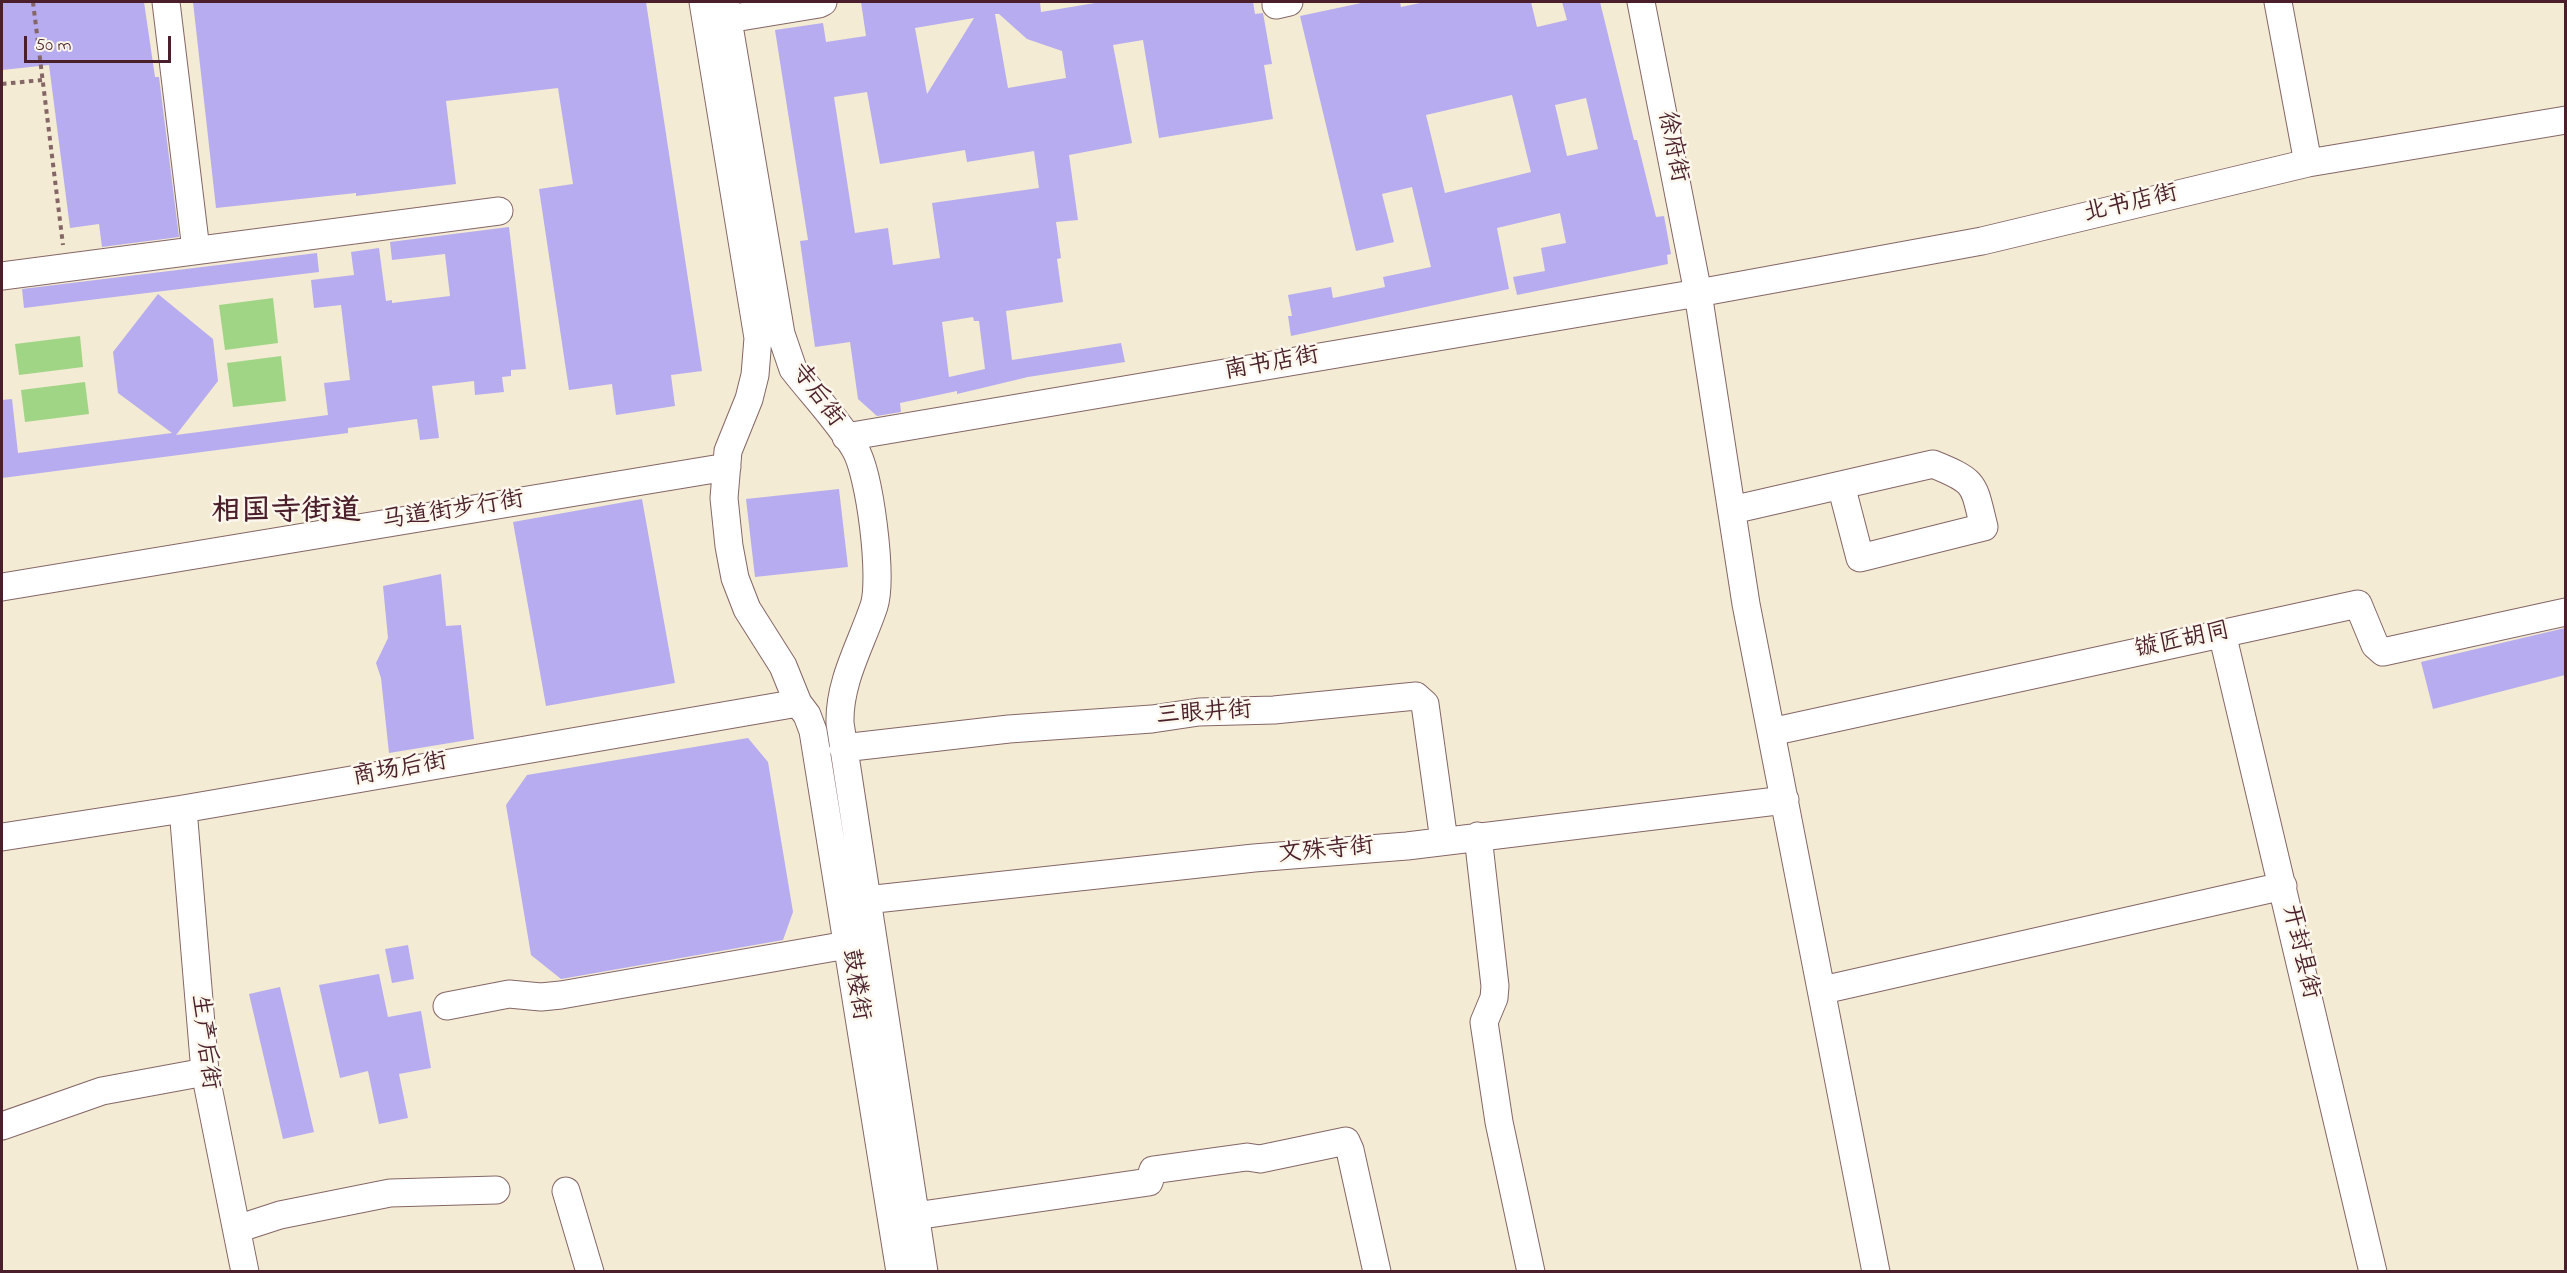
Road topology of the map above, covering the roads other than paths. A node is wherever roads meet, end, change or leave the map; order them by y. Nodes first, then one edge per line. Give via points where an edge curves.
1 (166, 2) edge
2 (703, 2) edge
3 (823, 2) edge
4 (1276, 2) edge
5 (1289, 2) edge
6 (1641, 2) edge
7 (2278, 2) edge
8 (727, 10) edge
9 (2565, 120) edge
10 (2308, 162) junction
11 (499, 211) dead end
12 (196, 250) junction
13 (2, 276) edge
14 (1698, 293) junction
15 (846, 437) junction
16 (727, 467) junction
17 (1841, 486) junction
18 (1732, 510) junction
19 (2, 587) edge
20 (2565, 612) edge
21 (2222, 633) junction
22 (798, 703) junction
23 (1772, 732) junction
24 (843, 748) junction
25 (1785, 800) junction
26 (183, 809) junction
27 (1478, 836) junction
28 (2, 837) edge
29 (1444, 841) junction
30 (2283, 886) junction
31 (866, 900) junction
32 (847, 945) junction
33 (1823, 990) junction
34 (447, 1006) dead end
35 (205, 1072) junction
36 (2, 1126) edge
37 (496, 1190) dead end
38 (566, 1191) dead end
39 (915, 1216) junction
40 (237, 1229) junction
41 (245, 1272) edge
42 (590, 1272) edge
43 (900, 1272) edge
44 (924, 1272) edge
45 (1377, 1272) edge
46 (1531, 1272) edge
47 (1876, 1272) edge
48 (2373, 1272) edge

1 - 12 street
2 - 16 street, 寺后街 via 758,338 749,399 729,451
3 - 8 street
4 - 5 street
6 - 14 street, 徐府街
7 - 10 street
8 - 15 street, 寺后街 via 786,355
9 - 10 street, 北书店街
10 - 14 street, 北书店街 via 1982,241
11 - 12 street
12 - 13 street
14 - 15 street, 南书店街
14 - 18 street, 徐府街
15 - 24 street, 寺后街 via 865,473 878,573 874,605 839,706
16 - 19 street, 马道街步行街
16 - 22 street, 寺后街 via 724,498 735,578 747,609 783,666
17 - 17 street via 1860,558 1984,527 1971,483 1933,464
17 - 18 street
18 - 23 street, 徐府街
20 - 21 street, 镟匠胡同 via 2389,652 2375,645 2358,604
21 - 23 street, 镟匠胡同
21 - 30 street, 开封县街
22 - 26 street, 商场后街
22 - 32 street, 鼓楼街 via 813,731
23 - 25 street, 徐府街
24 - 29 street, 三眼井街 via 1009,729 1416,696 1425,704
24 - 31 street, 鼓楼街
25 - 27 street, 文殊寺街
25 - 33 street, 徐府街
26 - 28 street, 商场后街
26 - 35 street, 生产后街
27 - 29 street, 文殊寺街
27 - 46 street via 1495,986 1485,1022 1499,1122
29 - 31 street, 文殊寺街
30 - 33 street
30 - 48 street, 开封县街
31 - 39 street, 鼓楼街
32 - 34 street via 561,995 509,994
32 - 43 street, 鼓楼街
33 - 47 street, 徐府街
35 - 36 street via 102,1091
35 - 40 street, 生产后街
37 - 40 street via 390,1193 280,1215
38 - 42 street
39 - 44 street, 鼓楼街
39 - 45 street via 1149,1182 1153,1170 1247,1157 1260,1159 1346,1141
40 - 41 street, 生产后街

